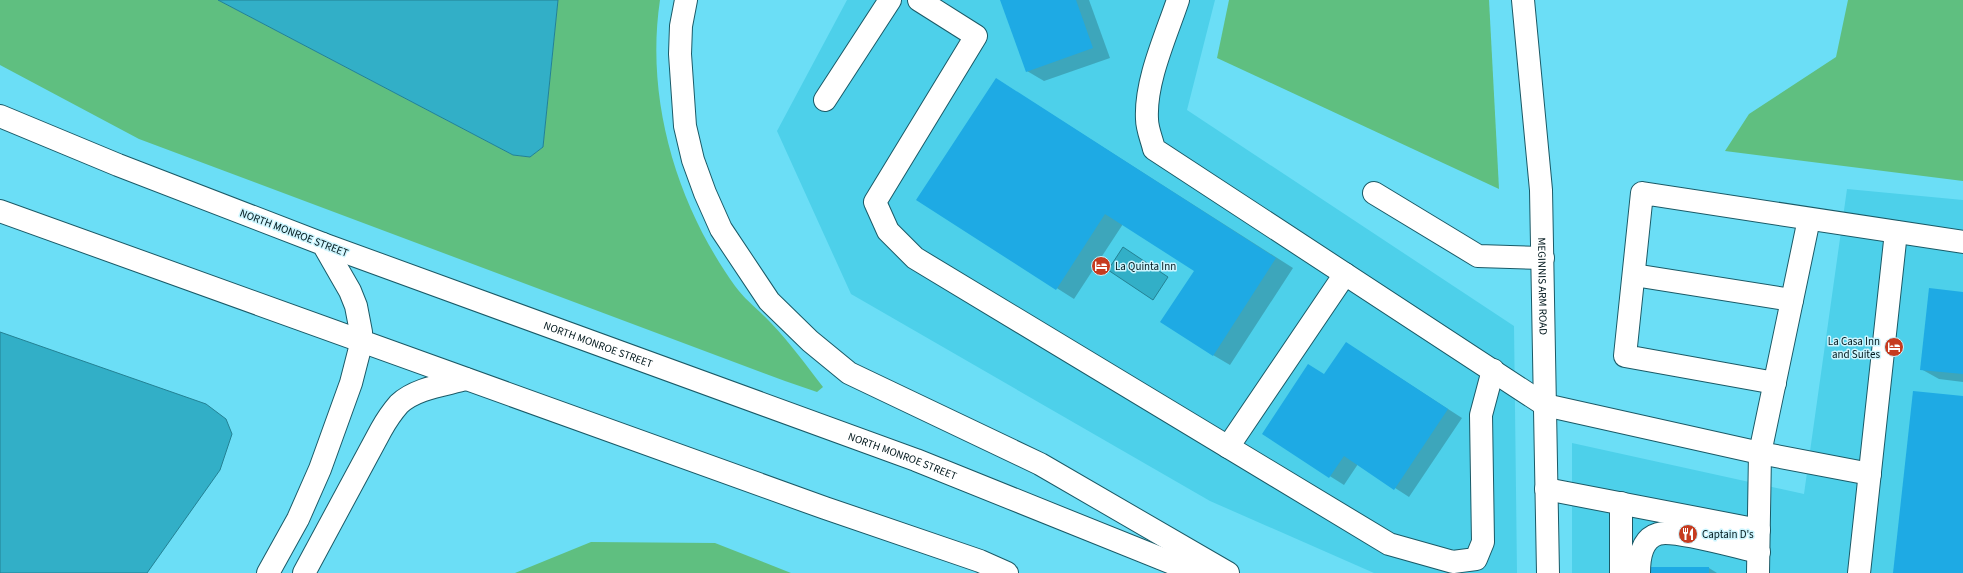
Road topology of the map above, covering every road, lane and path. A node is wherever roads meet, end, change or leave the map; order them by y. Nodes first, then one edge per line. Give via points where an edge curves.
1 (686, 0) edge
2 (890, 0) edge
3 (919, 0) edge
4 (1178, 0) edge
5 (1523, 0) edge
6 (825, 100) dead end
7 (0, 116) edge
8 (1374, 194) dead end
9 (0, 211) edge
10 (1809, 219) junction
11 (1896, 232) junction
12 (1963, 242) edge
13 (323, 244) junction
14 (1542, 258) junction
15 (1345, 274) junction
16 (1634, 275) junction
17 (1792, 300) junction
18 (360, 341) junction
19 (1493, 370) junction
20 (466, 379) junction
21 (1775, 383) junction
22 (1545, 404) junction
23 (1228, 447) junction
24 (1760, 453) junction
25 (1870, 474) junction
26 (1546, 488) junction
27 (1621, 503) junction
28 (1759, 530) junction
29 (1759, 563) edge
30 (268, 573) edge
31 (304, 573) edge
32 (1007, 573) edge
33 (1197, 573) edge
34 (1228, 573) edge
35 (1548, 573) edge
36 (1621, 573) edge
37 (1639, 573) edge
38 (1859, 573) edge

1 - 34 main road via 681,26 680,54 685,126 693,160 721,229 769,301 810,341 849,373 1040,464
2 - 6 main road
3 - 23 main road via 976,36 875,202 888,231 915,258
4 - 15 main road via 1147,99 1147,121 1154,149
5 - 14 main road, MEGINNIS ARM ROAD via 1541,190
7 - 13 main road, NORTH MONROE STREET via 118,165
8 - 14 main road via 1478,256
9 - 18 main road
10 - 11 main road
10 - 16 main road via 1642,194
10 - 17 main road
11 - 12 main road
11 - 25 main road
13 - 18 main road via 354,299 359,318
13 - 33 main road, NORTH MONROE STREET via 916,460
14 - 22 main road, MEGINNIS ARM ROAD
15 - 19 main road
15 - 23 main road
16 - 17 main road
16 - 21 main road via 1625,356
17 - 21 main road
18 - 20 main road
18 - 30 main road via 351,383 332,441 298,519
19 - 22 main road
19 - 23 main road via 1481,415 1483,542 1476,559 1453,562 1389,544
20 - 31 main road via 420,392 393,411
20 - 32 main road
21 - 24 main road
22 - 24 main road
22 - 26 main road, MEGINNIS ARM ROAD
24 - 25 main road
24 - 28 main road
25 - 38 main road
26 - 27 main road
26 - 35 main road, MEGINNIS ARM ROAD
27 - 28 main road
27 - 36 main road
28 - 29 main road
29 - 37 main road via 1673,532 1658,534 1647,541 1641,550

